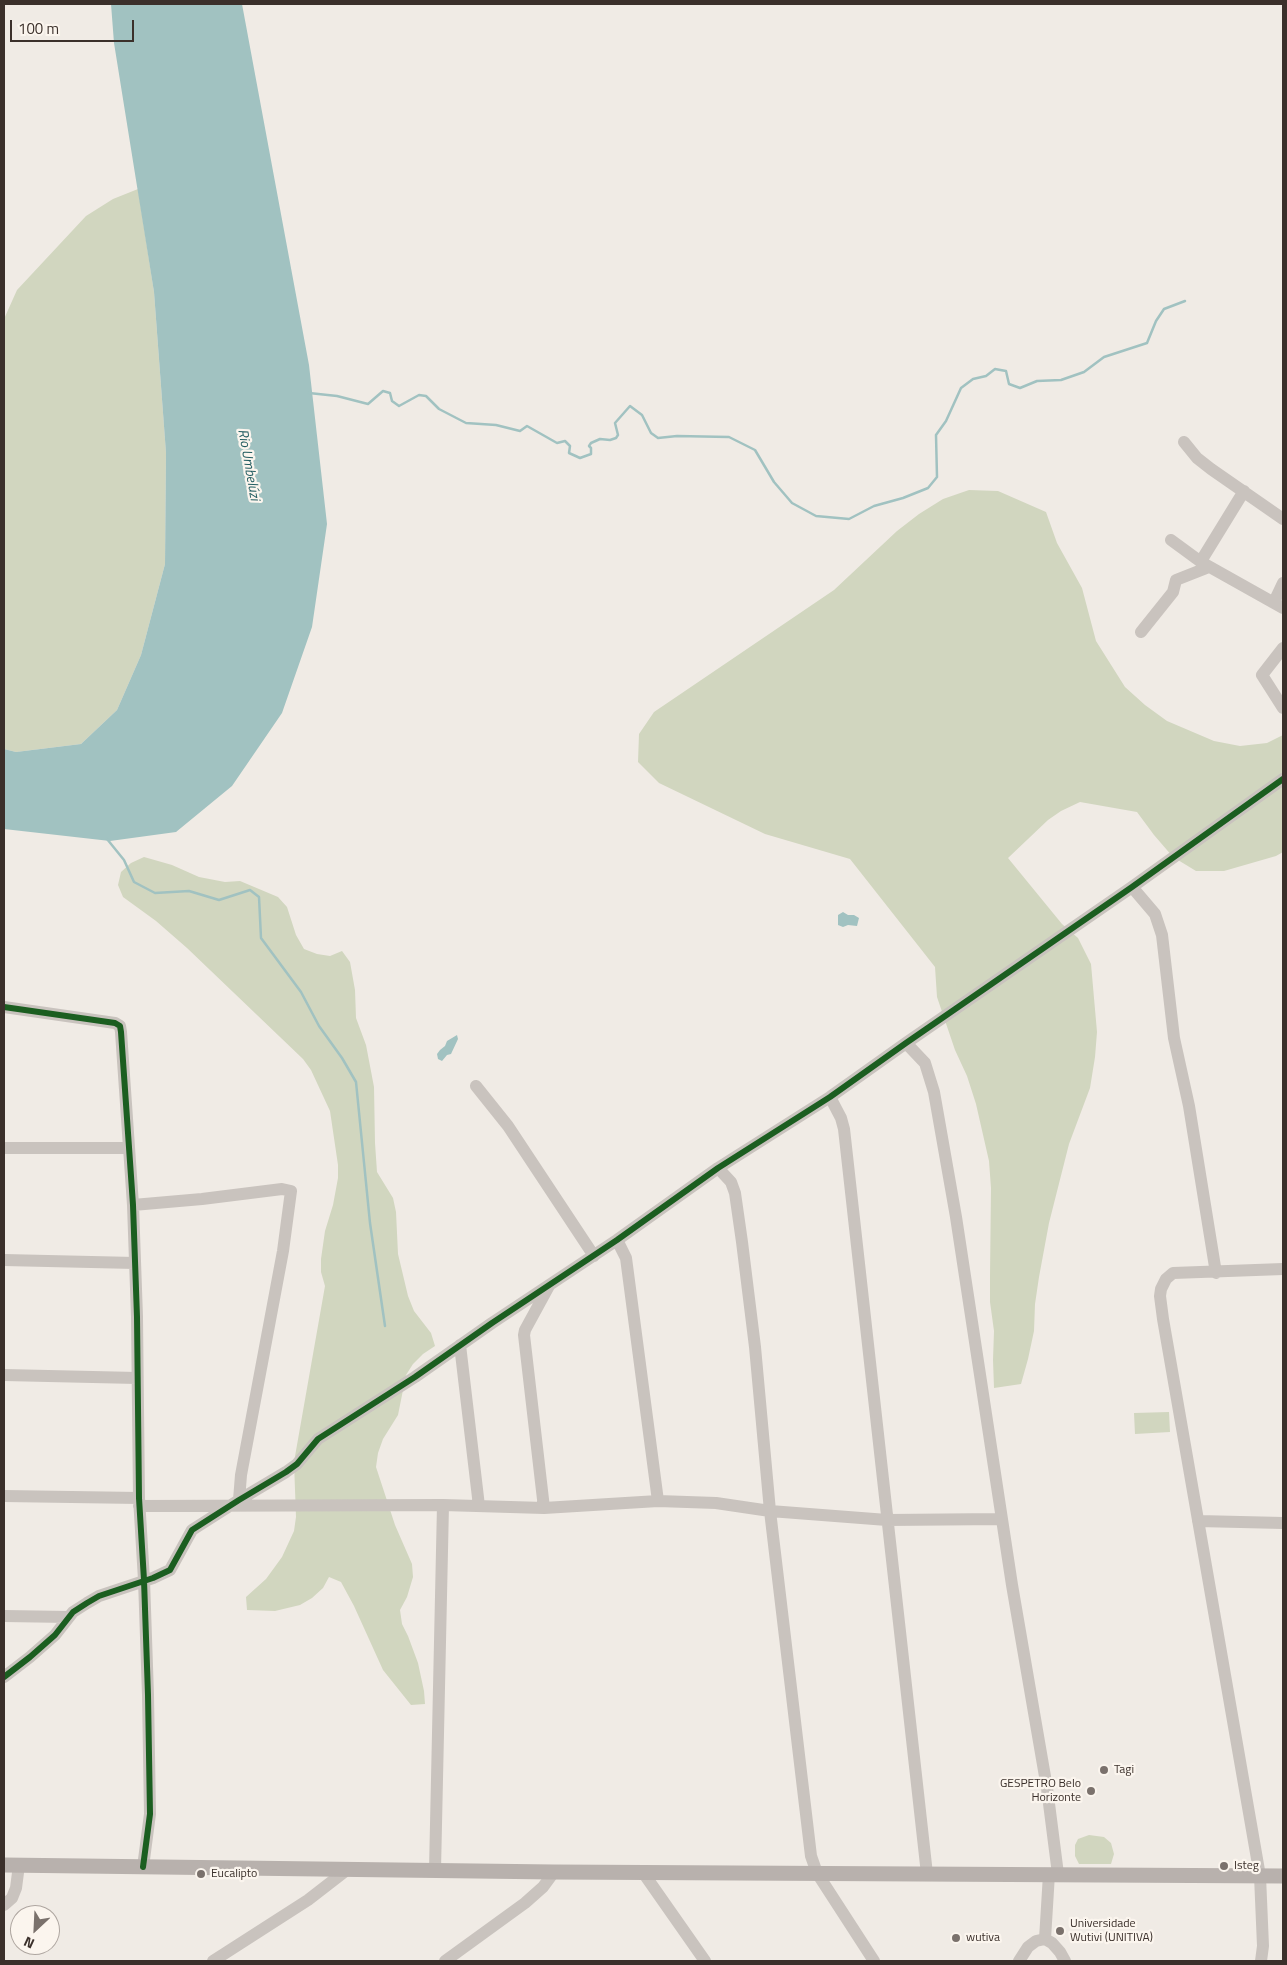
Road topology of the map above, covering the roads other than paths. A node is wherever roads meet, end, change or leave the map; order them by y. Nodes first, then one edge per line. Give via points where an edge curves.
1 (1184, 442) dead end
2 (1244, 491) junction
3 (1283, 519) edge
4 (1171, 540) dead end
5 (1205, 564) junction
6 (1283, 584) edge
7 (1279, 605) edge
8 (1141, 632) dead end
9 (1283, 648) edge
10 (1283, 708) edge
11 (1283, 779) edge
12 (1132, 888) junction
13 (4, 1007) edge
14 (906, 1042) junction
15 (476, 1086) dead end
16 (830, 1097) junction
17 (4, 1148) edge
18 (128, 1148) junction
19 (718, 1168) junction
20 (133, 1204) junction
21 (617, 1240) junction
22 (594, 1256) junction
23 (4, 1260) edge
24 (135, 1263) junction
25 (1283, 1269) edge
26 (1216, 1273) junction
27 (551, 1284) junction
28 (460, 1345) junction
29 (4, 1375) edge
30 (137, 1378) junction
31 (4, 1496) edge
32 (239, 1500) junction
33 (658, 1501) junction
34 (139, 1502) junction
35 (443, 1505) junction
36 (479, 1506) junction
37 (227, 1507) junction
38 (544, 1508) junction
39 (770, 1511) junction
40 (1002, 1519) junction
41 (887, 1520) junction
42 (1198, 1521) junction
43 (1283, 1523) edge
44 (144, 1580) junction
45 (4, 1616) edge
46 (68, 1617) junction
47 (4, 1677) edge
48 (11, 1865) edge
49 (143, 1867) junction
50 (348, 1869) junction
51 (435, 1870) junction
52 (642, 1871) junction
53 (554, 1872) junction
54 (817, 1873) junction
55 (927, 1874) junction
56 (1054, 1874) junction
57 (1260, 1876) junction
58 (1283, 1876) edge
59 (4, 1905) edge
60 (1044, 1939) junction
61 (213, 1961) edge
62 (445, 1961) edge
63 (705, 1961) edge
64 (874, 1961) edge
65 (1019, 1961) edge
66 (1065, 1961) edge
67 (1261, 1961) edge

1 - 2 street via 1198,458
2 - 3 street
2 - 5 street
4 - 5 street
5 - 7 street
5 - 8 street via 1176,580 1173,592
6 - 7 street
9 - 10 street via 1262,675
11 - 12 street
12 - 14 street
12 - 26 street via 1155,914 1162,935 1174,1038 1189,1106
13 - 18 street via 120,1026
14 - 16 street
14 - 40 street via 925,1063 934,1092
15 - 22 street via 508,1126
16 - 19 street
16 - 41 street via 844,1129
17 - 18 street
18 - 20 street
19 - 21 street
19 - 39 street via 731,1182 735,1193 755,1347
20 - 24 street
20 - 32 street via 282,1189 291,1192
21 - 22 street
21 - 33 street via 626,1258
22 - 27 street
23 - 24 street
24 - 30 street
25 - 26 street
26 - 42 street via 1173,1273 1166,1279 1160,1296
27 - 28 street
27 - 38 street via 524,1335
28 - 32 street via 318,1439 297,1464
28 - 36 street
29 - 30 street
30 - 34 street
31 - 34 street
32 - 37 street
33 - 38 street
33 - 39 street via 716,1503
34 - 37 street
34 - 44 street
35 - 36 street
35 - 37 street
35 - 51 street
36 - 38 street
37 - 44 street via 192,1530 170,1570
39 - 41 street
39 - 54 street via 807,1830
40 - 41 street
40 - 56 street via 1047,1788
41 - 55 street
42 - 43 street
42 - 57 street
44 - 46 street via 99,1596
44 - 49 street via 150,1814
45 - 46 street
46 - 47 street via 55,1635
48 - 49 main road
48 - 59 street via 16,1888
49 - 50 main road
50 - 51 main road
50 - 61 street via 308,1900
51 - 53 main road
52 - 53 main road
52 - 54 main road
52 - 63 street
53 - 62 street via 543,1888 525,1903
54 - 55 main road
54 - 64 street
55 - 56 main road
56 - 57 main road
56 - 60 street
57 - 58 main road
57 - 67 street
60 - 65 street via 1028,1948
60 - 66 street via 1052,1943

